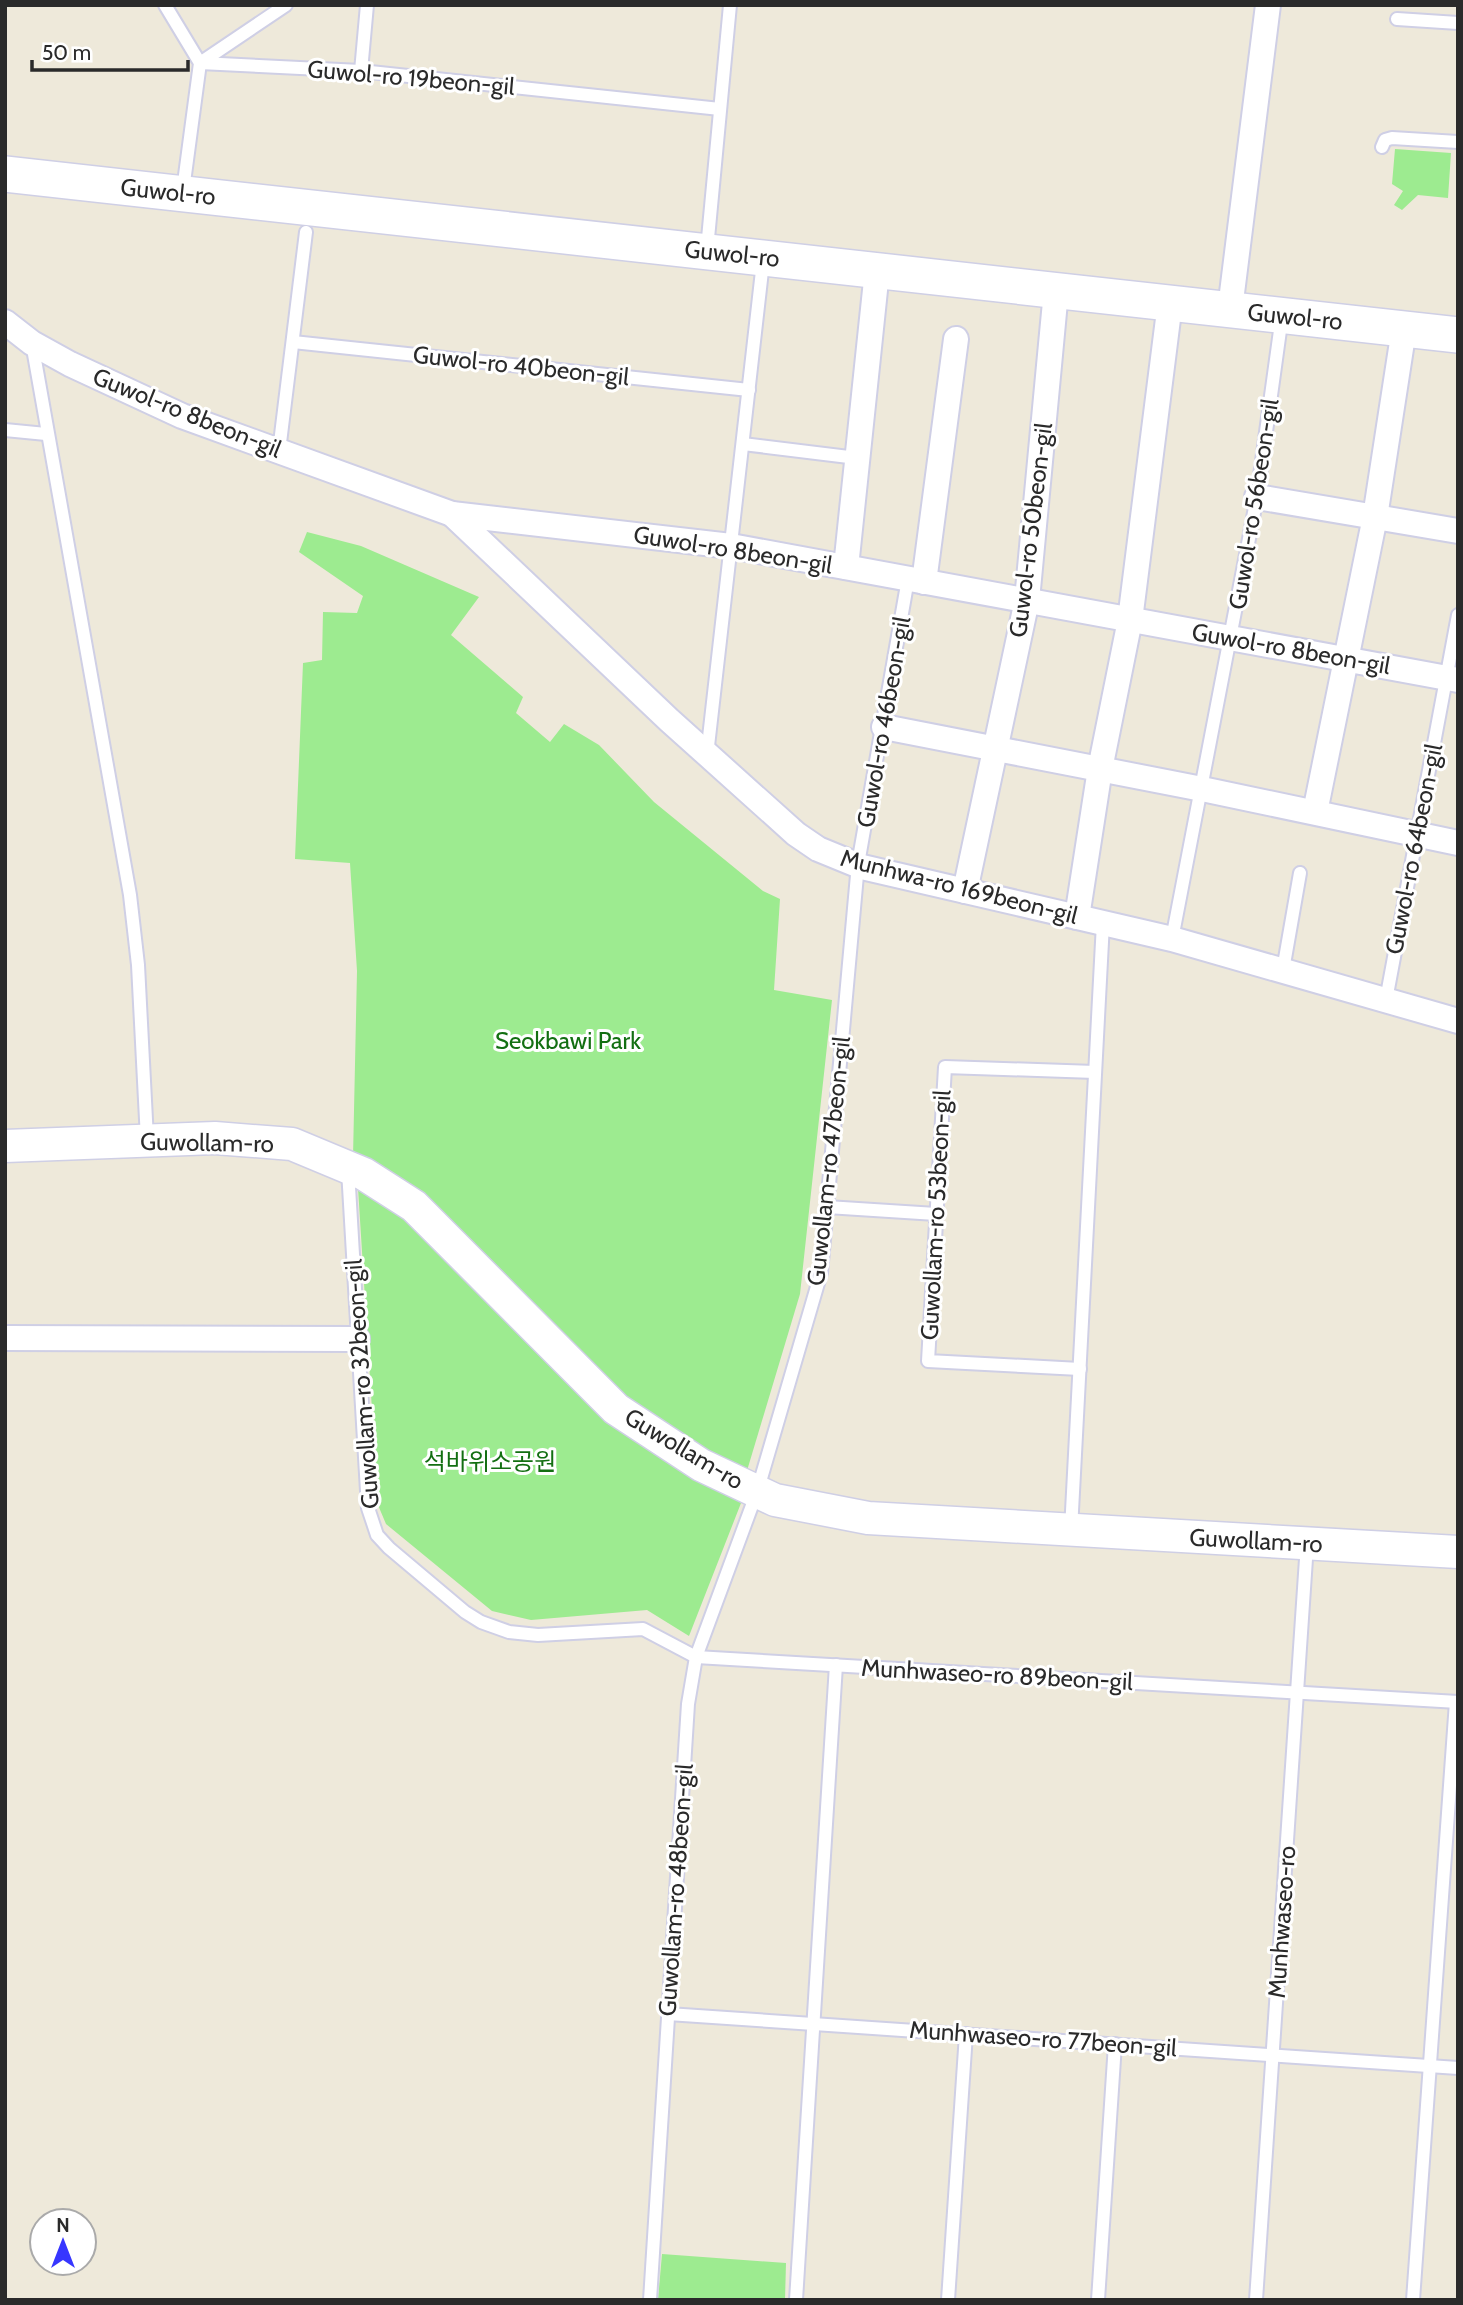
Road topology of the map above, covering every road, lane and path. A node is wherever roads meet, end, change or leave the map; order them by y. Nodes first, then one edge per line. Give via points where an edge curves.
1 (165, 5) edge
2 (286, 5) edge
3 (367, 5) edge
4 (730, 5) edge
5 (1268, 5) edge
6 (1397, 19) dead end
7 (1458, 23) edge
8 (200, 63) junction
9 (361, 71) junction
10 (720, 108) junction
11 (1458, 142) edge
12 (1382, 147) dead end
13 (5, 174) edge
14 (183, 194) junction
15 (306, 232) dead end
16 (707, 252) junction
17 (764, 258) junction
18 (877, 271) junction
19 (1056, 290) junction
20 (1170, 303) junction
21 (1230, 309) junction
22 (1282, 316) junction
23 (5, 322) edge
24 (1404, 329) junction
25 (1458, 335) edge
26 (957, 339) dead end
27 (293, 342) junction
28 (32, 343) junction
29 (749, 390) junction
30 (5, 430) edge
31 (46, 434) junction
32 (743, 444) junction
33 (279, 451) junction
34 (858, 458) junction
35 (1257, 497) junction
36 (452, 514) junction
37 (1375, 517) junction
38 (1458, 531) edge
39 (731, 546) junction
40 (846, 567) junction
41 (916, 580) junction
42 (1027, 600) junction
43 (1458, 615) edge
44 (1129, 620) junction
45 (1232, 639) junction
46 (1346, 660) junction
47 (1452, 679) edge
48 (884, 727) junction
49 (995, 750) junction
50 (708, 755) junction
51 (1100, 769) junction
52 (1202, 789) junction
53 (1315, 812) junction
54 (1417, 834) junction
55 (1458, 843) edge
56 (858, 864) junction
57 (1300, 873) dead end
58 (965, 891) junction
59 (1077, 917) junction
60 (1103, 923) junction
61 (1172, 939) junction
62 (1283, 970) junction
63 (1386, 1000) junction
64 (1458, 1021) edge
65 (1095, 1072) junction
66 (147, 1141) junction
67 (5, 1146) edge
68 (347, 1167) junction
69 (827, 1207) junction
70 (936, 1214) junction
71 (5, 1338) edge
72 (357, 1339) junction
73 (1080, 1369) junction
74 (757, 1492) junction
75 (1071, 1530) junction
76 (1307, 1544) junction
77 (1458, 1552) edge
78 (696, 1657) junction
79 (836, 1665) junction
80 (1297, 1692) junction
81 (1457, 1702) edge
82 (668, 2014) junction
83 (813, 2024) junction
84 (965, 2034) junction
85 (1115, 2045) junction
86 (1273, 2055) junction
87 (1430, 2066) junction
88 (1458, 2068) edge
89 (650, 2300) edge
90 (796, 2300) edge
91 (948, 2300) edge
92 (1098, 2300) edge
93 (1256, 2300) edge
94 (1413, 2300) edge

1 - 8 lane
2 - 8 lane
3 - 9 lane
4 - 10 lane
5 - 21 street
6 - 7 lane
8 - 9 lane, Guwol-ro 19beon-gil
8 - 14 lane
9 - 10 lane, Guwol-ro 19beon-gil
10 - 16 lane
11 - 12 lane via 1392,138
13 - 14 main road, Guwol-ro
14 - 16 main road, Guwol-ro
15 - 27 lane
16 - 17 main road, Guwol-ro
17 - 18 main road, Guwol-ro
17 - 29 lane
18 - 19 main road, Guwol-ro
18 - 34 street
19 - 20 main road, Guwol-ro
19 - 42 street, Guwol-ro 50beon-gil
20 - 21 main road, Guwol-ro
20 - 44 street
21 - 22 main road, Guwol-ro
22 - 24 main road, Guwol-ro
22 - 35 lane, Guwol-ro 56beon-gil
23 - 28 street, Guwol-ro 8beon-gil
24 - 25 main road, Guwol-ro
24 - 37 street
26 - 41 street
27 - 29 lane, Guwol-ro 40beon-gil
27 - 33 lane
28 - 31 lane
28 - 33 street, Guwol-ro 8beon-gil via 182,416
29 - 32 lane
30 - 31 lane
31 - 66 lane via 131,907
32 - 34 lane
32 - 39 lane
33 - 36 street, Guwol-ro 8beon-gil
34 - 40 street
35 - 37 street
35 - 45 lane, Guwol-ro 56beon-gil
36 - 39 street, Guwol-ro 8beon-gil
36 - 50 street, Munhwa-ro 169beon-gil
37 - 38 street
37 - 46 street
39 - 40 street, Guwol-ro 8beon-gil
39 - 50 lane
40 - 41 street, Guwol-ro 8beon-gil
41 - 42 street, Guwol-ro 8beon-gil
41 - 48 lane, Guwol-ro 46beon-gil
42 - 44 street, Guwol-ro 8beon-gil
42 - 49 street, Guwol-ro 50beon-gil
43 - 47 lane, Guwol-ro 64beon-gil
44 - 45 street, Guwol-ro 8beon-gil
44 - 51 street
45 - 46 street, Guwol-ro 8beon-gil
45 - 52 lane, Guwol-ro 56beon-gil
46 - 47 street, Guwol-ro 8beon-gil
46 - 53 street
47 - 54 lane, Guwol-ro 64beon-gil
48 - 49 street
48 - 56 lane, Guwol-ro 46beon-gil
49 - 51 street
49 - 58 street, Guwol-ro 50beon-gil
50 - 56 street, Munhwa-ro 169beon-gil via 796,834 818,849
51 - 52 street
51 - 59 street
52 - 53 street
52 - 61 lane, Guwol-ro 56beon-gil
53 - 54 street
54 - 55 street
54 - 63 lane, Guwol-ro 64beon-gil
56 - 58 street, Munhwa-ro 169beon-gil
56 - 69 lane, Guwollam-ro 47beon-gil
57 - 62 lane
58 - 59 street, Munhwa-ro 169beon-gil
59 - 60 street, Munhwa-ro 169beon-gil
60 - 61 street, Munhwa-ro 169beon-gil
60 - 65 lane
61 - 62 street, Munhwa-ro 169beon-gil
62 - 63 street, Munhwa-ro 169beon-gil
63 - 64 street, Munhwa-ro 169beon-gil
65 - 70 lane, Guwollam-ro 53beon-gil via 945,1067
65 - 73 lane
66 - 67 street, Guwollam-ro
66 - 68 street, Guwollam-ro via 215,1138 292,1144
68 - 72 lane, Guwollam-ro 32beon-gil
68 - 74 street, Guwollam-ro via 414,1206 616,1409 701,1465
69 - 70 lane
69 - 74 lane, Guwollam-ro 47beon-gil via 821,1273
70 - 73 lane, Guwollam-ro 53beon-gil via 928,1361
71 - 72 street
72 - 78 lane, Guwollam-ro 32beon-gil via 368,1508 377,1535 388,1548 464,1612 499,1629 538,1636 643,1629
73 - 75 lane
74 - 75 street, Guwollam-ro via 775,1500 868,1518
74 - 78 lane, Guwollam-ro 48beon-gil
75 - 76 street, Guwollam-ro
76 - 77 street, Guwollam-ro
76 - 80 lane, Munhwaseo-ro
78 - 79 lane, Munhwaseo-ro 89beon-gil
78 - 82 lane, Guwollam-ro 48beon-gil via 688,1704
79 - 80 lane, Munhwaseo-ro 89beon-gil
79 - 83 lane
80 - 81 lane, Munhwaseo-ro 89beon-gil
80 - 86 lane, Munhwaseo-ro
81 - 87 lane
82 - 83 lane, Munhwaseo-ro 77beon-gil
82 - 89 lane, Guwollam-ro 48beon-gil
83 - 84 lane, Munhwaseo-ro 77beon-gil
83 - 90 lane
84 - 85 lane, Munhwaseo-ro 77beon-gil
84 - 91 lane
85 - 86 lane, Munhwaseo-ro 77beon-gil
85 - 92 lane
86 - 87 lane, Munhwaseo-ro 77beon-gil
86 - 93 lane, Munhwaseo-ro
87 - 88 lane, Munhwaseo-ro 77beon-gil
87 - 94 lane

